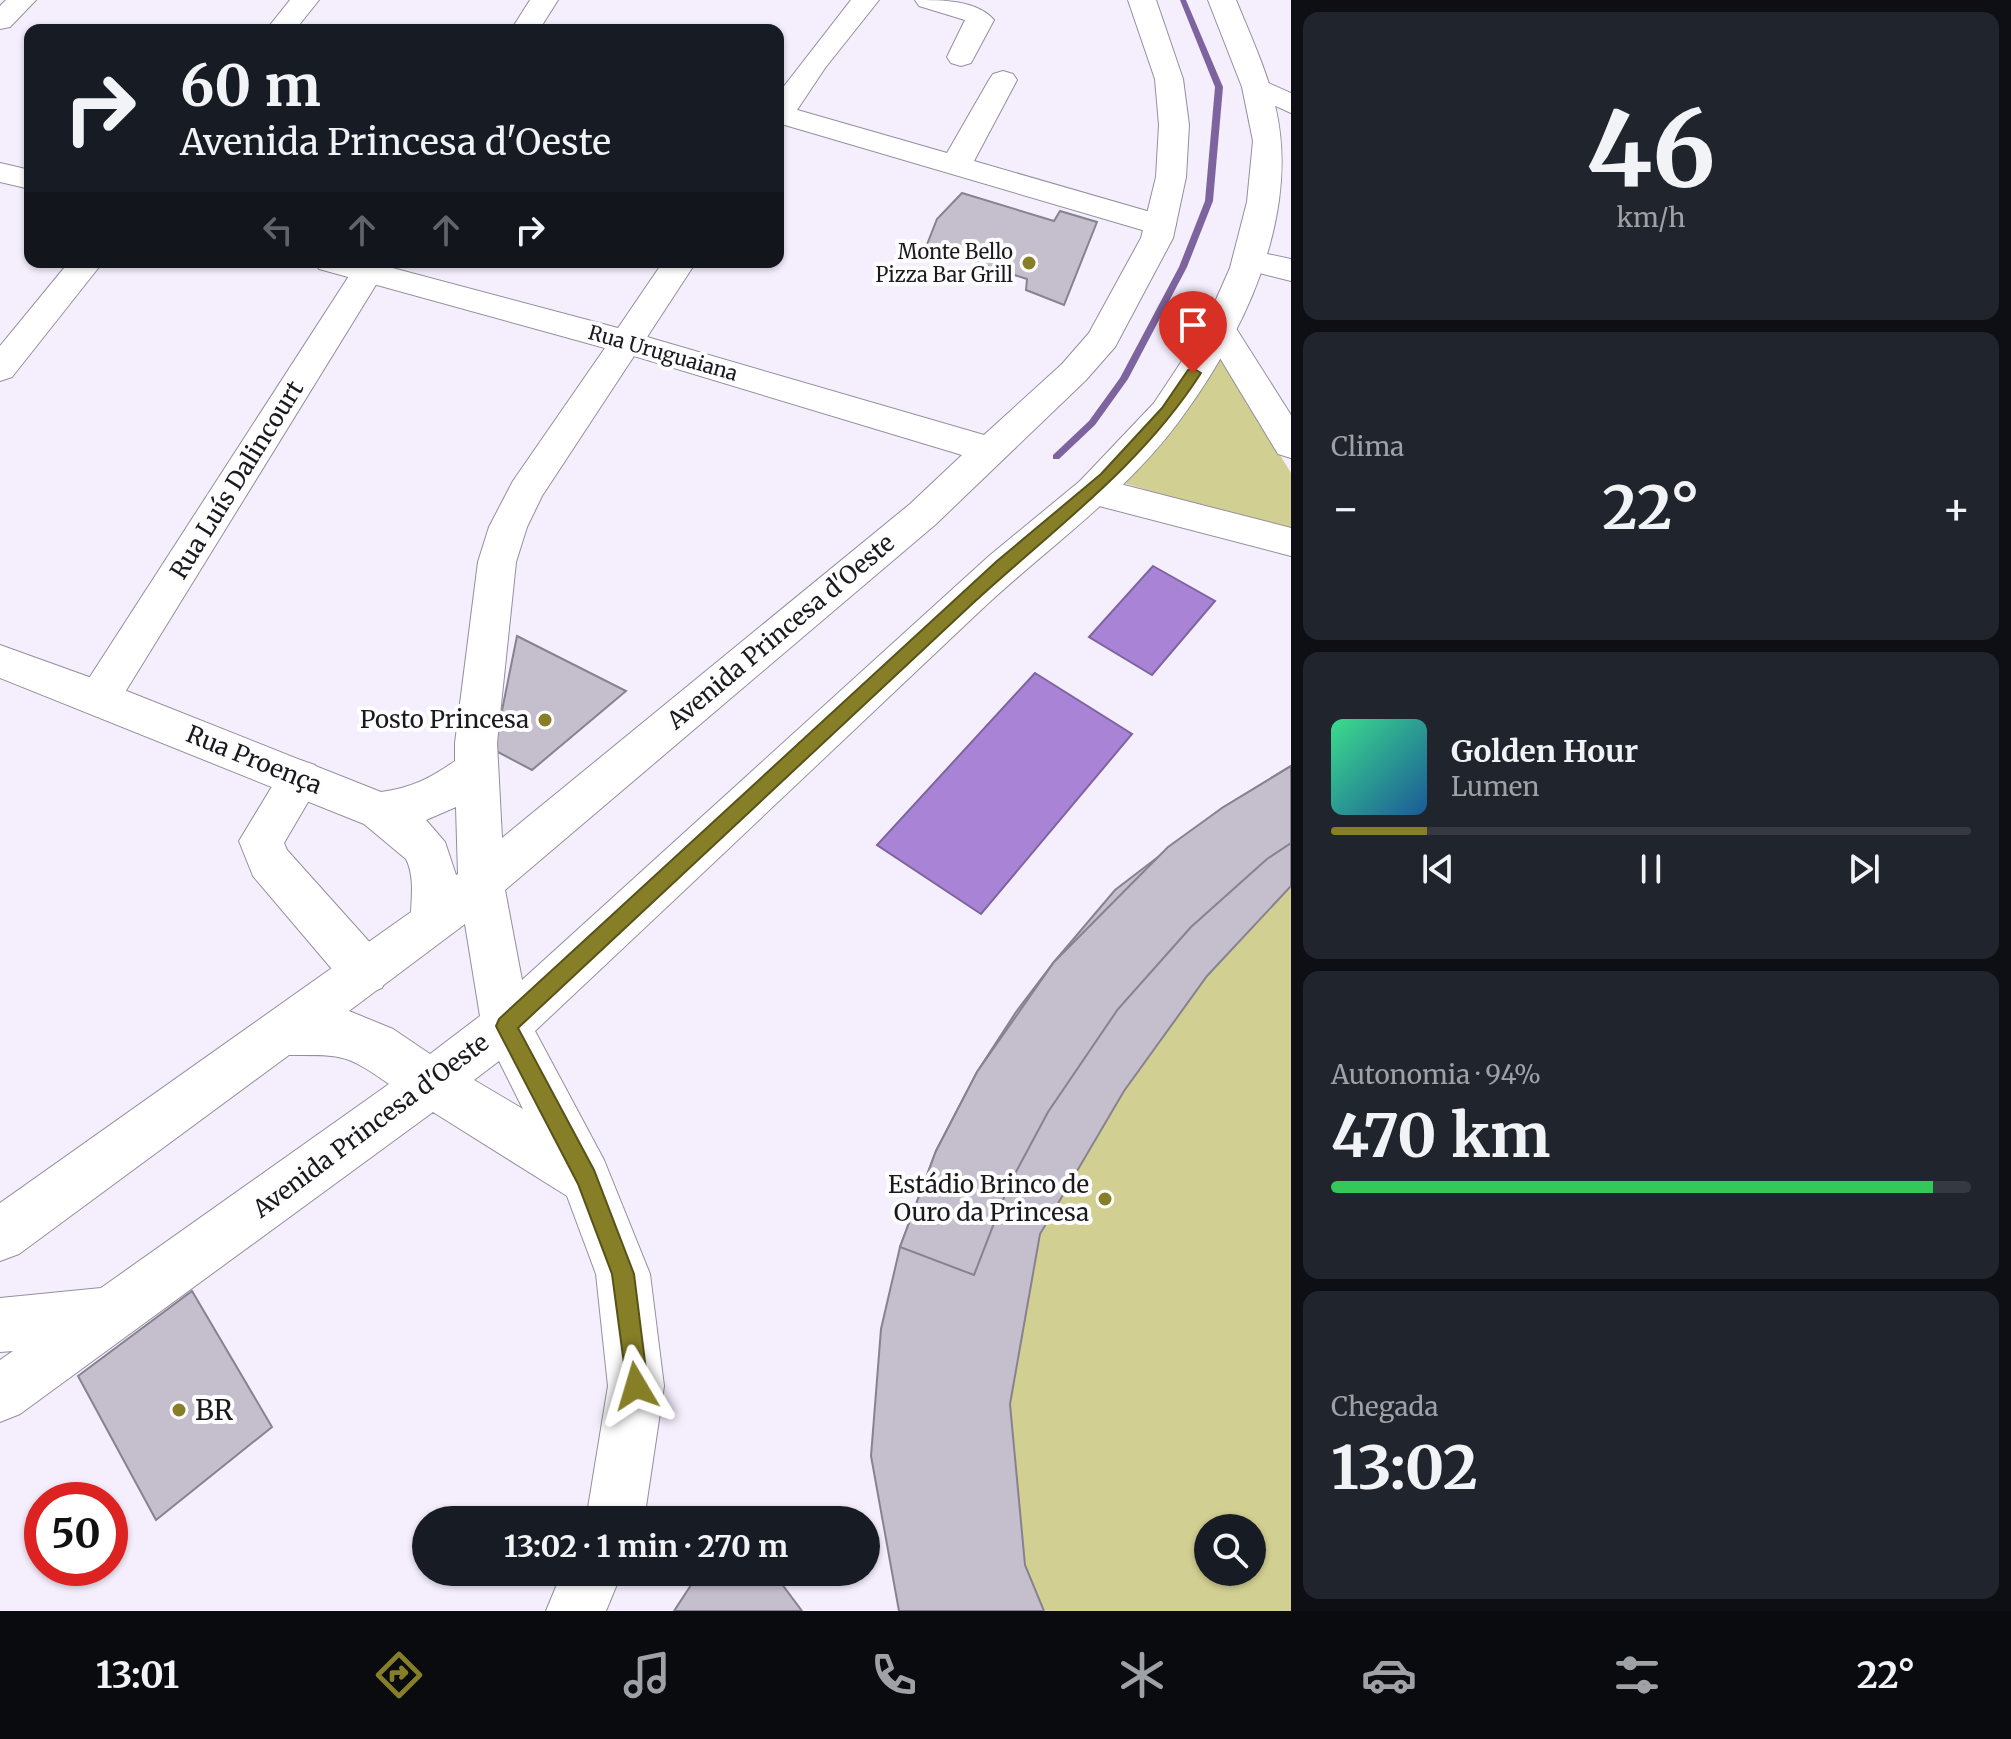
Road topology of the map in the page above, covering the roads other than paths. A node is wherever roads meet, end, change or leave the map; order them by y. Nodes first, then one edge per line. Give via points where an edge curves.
1 (22, 0) edge
2 (305, 0) edge
3 (544, 0) edge
4 (865, 0) edge
5 (929, 0) edge
6 (1142, 0) edge
7 (1222, 0) edge
8 (0, 21) edge
9 (285, 24) edge
10 (529, 24) edge
11 (961, 57) dead end
12 (1003, 80) dead end
13 (1274, 95) edge
14 (784, 108) edge
15 (784, 116) edge
16 (956, 165) junction
17 (0, 172) edge
18 (24, 178) edge
19 (1160, 225) junction
20 (1248, 260) junction
21 (82, 268) edge
22 (370, 268) edge
23 (374, 268) edge
24 (676, 268) edge
25 (1291, 270) edge
26 (1220, 330) junction
27 (626, 342) junction
28 (0, 369) edge
29 (1291, 445) edge
30 (992, 451) junction
31 (1093, 491) junction
32 (1291, 542) edge
33 (0, 661) edge
34 (99, 698) junction
35 (477, 769) junction
36 (300, 778) junction
37 (380, 811) junction
38 (481, 883) junction
39 (434, 922) junction
40 (365, 972) junction
41 (506, 1026) junction
42 (282, 1032) junction
43 (432, 1084) junction
44 (586, 1178) junction
45 (22, 1203) edge
46 (0, 1235) edge
47 (114, 1315) junction
48 (0, 1325) edge
49 (0, 1394) edge
50 (617, 1506) edge
51 (586, 1586) edge
52 (576, 1611) edge

1 - 8 main road
2 - 9 main road
3 - 10 main road
4 - 14 main road
5 - 11 main road via 980,20
6 - 19 main road, Avenida Princesa d'Oeste via 1169,79 1174,125 1171,177
7 - 13 main road, Avenida Princesa d'Oeste
12 - 16 main road
13 - 20 main road, Avenida Princesa d'Oeste via 1263,202
15 - 16 main road
16 - 19 main road
17 - 18 main road
19 - 30 main road, Avenida Princesa d'Oeste via 1129,296 1103,339
20 - 25 main road
20 - 26 main road, Avenida Princesa d'Oeste
21 - 28 main road
22 - 34 main road, Rua Luís Dalincourt
23 - 27 main road, Rua Uruguaiana
24 - 27 main road
26 - 29 main road
26 - 31 main road, Avenida Princesa d'Oeste via 1167,412
27 - 30 main road, Rua Uruguaiana
27 - 35 main road via 526,491 508,527 497,562
30 - 38 main road, Avenida Princesa d'Oeste
31 - 32 main road
31 - 41 main road, Avenida Princesa d'Oeste via 1003,566
33 - 34 main road, Rua Proença
34 - 36 main road, Rua Proença
35 - 37 main road via 434,800 415,808
35 - 38 main road
36 - 37 main road, Rua Proença
36 - 40 main road via 261,841 263,850
37 - 39 main road, Rua Proença via 420,839 431,857 436,872
38 - 39 main road, Avenida Princesa d'Oeste
38 - 41 main road
39 - 40 main road, Avenida Princesa d'Oeste
40 - 42 main road, Avenida Princesa d'Oeste
41 - 43 main road, Avenida Princesa d'Oeste
41 - 44 main road
42 - 43 main road via 343,1032 376,1046
42 - 45 main road, Avenida Princesa d'Oeste
43 - 44 main road
43 - 47 main road, Avenida Princesa d'Oeste
44 - 50 main road via 623,1274 636,1386
45 - 46 main road, Avenida Princesa d'Oeste
47 - 48 main road
47 - 49 main road, Avenida Princesa d'Oeste
51 - 52 main road

